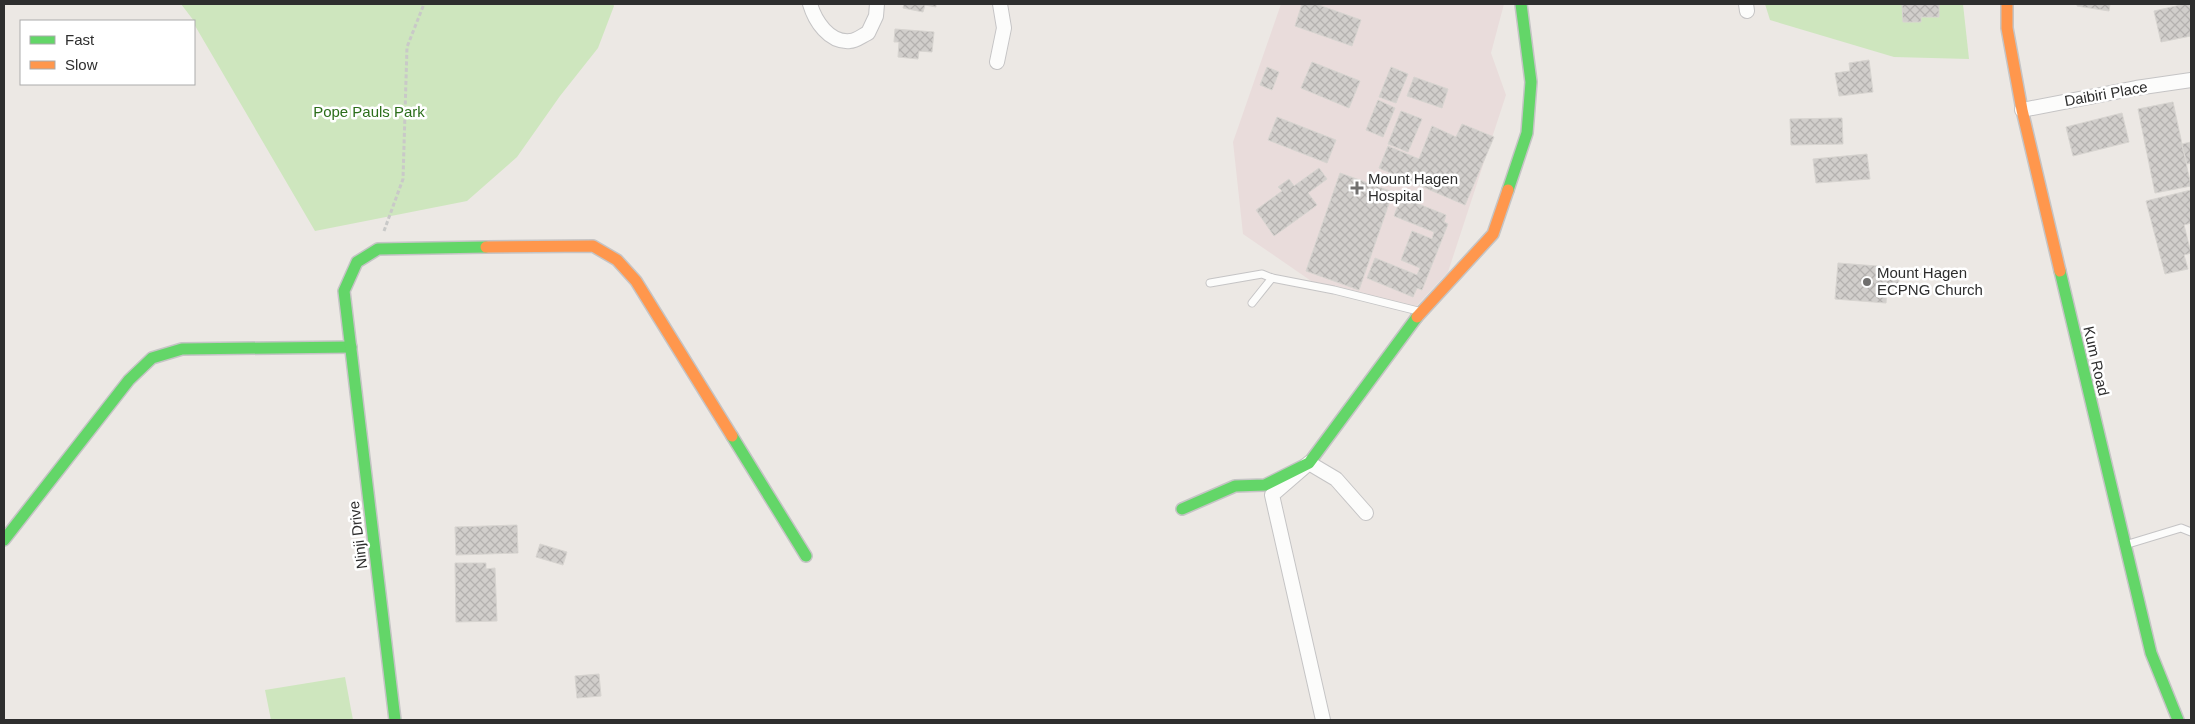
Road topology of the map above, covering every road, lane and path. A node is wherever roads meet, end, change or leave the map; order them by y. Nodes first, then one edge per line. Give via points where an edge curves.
1 (424, 4) edge
2 (810, 4) edge
3 (877, 4) edge
4 (1000, 4) edge
5 (1521, 4) edge
6 (2007, 4) edge
7 (997, 62) dead end
8 (2191, 80) edge
9 (2022, 110) junction
10 (378, 248) junction
11 (1272, 278) junction
12 (1210, 283) dead end
13 (1252, 303) dead end
14 (1420, 312) junction
15 (351, 347) junction
16 (1309, 463) junction
17 (1182, 509) dead end
18 (1366, 513) dead end
19 (2191, 532) edge
20 (4, 540) edge
21 (2124, 545) junction
22 (806, 556) dead end
23 (395, 720) edge
24 (1323, 720) edge
25 (2178, 720) edge

1 - 10 path via 407,47 403,179
2 - 3 street via 813,16 829,36 850,42 868,33 876,16
4 - 7 street via 1004,28
5 - 14 street via 1530,82 1527,133 1493,234
6 - 9 street, Kum Road via 2007,28
8 - 9 street, Daibiri Place
9 - 21 street, Kum Road
10 - 15 street, Ninji Drive via 357,262 344,291
10 - 22 street via 592,246 617,260 636,281
11 - 12 lane via 1262,274
11 - 13 lane
11 - 14 lane
14 - 16 street
15 - 20 street via 182,349 152,358 129,380
15 - 23 street, Ninji Drive
16 - 17 street via 1265,486 1234,486
16 - 18 street via 1336,480
16 - 24 street via 1272,495
19 - 21 lane via 2181,528
21 - 25 street, Kum Road via 2151,653

